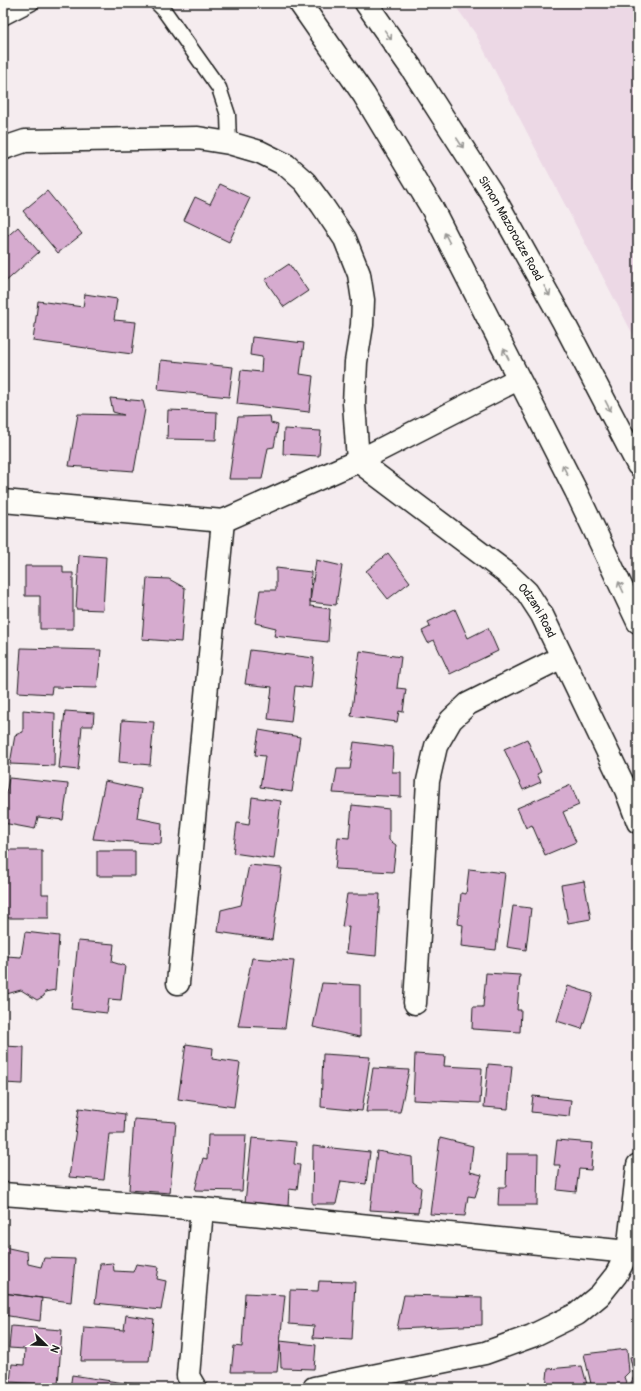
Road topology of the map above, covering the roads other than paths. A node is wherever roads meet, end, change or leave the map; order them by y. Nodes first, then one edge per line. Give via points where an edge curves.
1 (32, 3) edge
2 (157, 3) edge
3 (300, 3) edge
4 (366, 3) edge
5 (3, 18) edge
6 (229, 143) junction
7 (3, 149) edge
8 (518, 378) junction
9 (358, 461) junction
10 (638, 466) edge
11 (3, 501) edge
12 (223, 521) junction
13 (638, 622) edge
14 (562, 657) junction
15 (638, 822) edge
16 (178, 983) dead end
17 (415, 1003) dead end
18 (638, 1165) edge
19 (3, 1194) edge
20 (202, 1209) junction
21 (628, 1252) junction
22 (195, 1388) edge
23 (314, 1388) edge

1 - 5 lane
2 - 6 lane via 219,88 228,115
8 -> 3 main road via 432,208 364,95
4 -> 10 main road, Simon Mazorodze Road via 491,192 563,321
6 - 7 main road via 198,138 25,141
6 - 9 main road via 260,152 286,165 305,182 345,239 359,274 363,300 354,403
8 - 9 main road
13 -> 8 main road via 576,491
9 - 12 main road
9 - 14 main road, Odzani Road via 508,574 528,592
11 - 12 main road
12 - 16 main road
14 - 15 main road, Odzani Road via 626,790
14 - 17 main road via 468,704 451,720 436,746 428,781
18 - 21 main road
19 - 20 main road
20 - 21 main road
20 - 22 main road via 188,1376
21 - 23 main road via 616,1276 600,1295 577,1314 532,1336 486,1353

